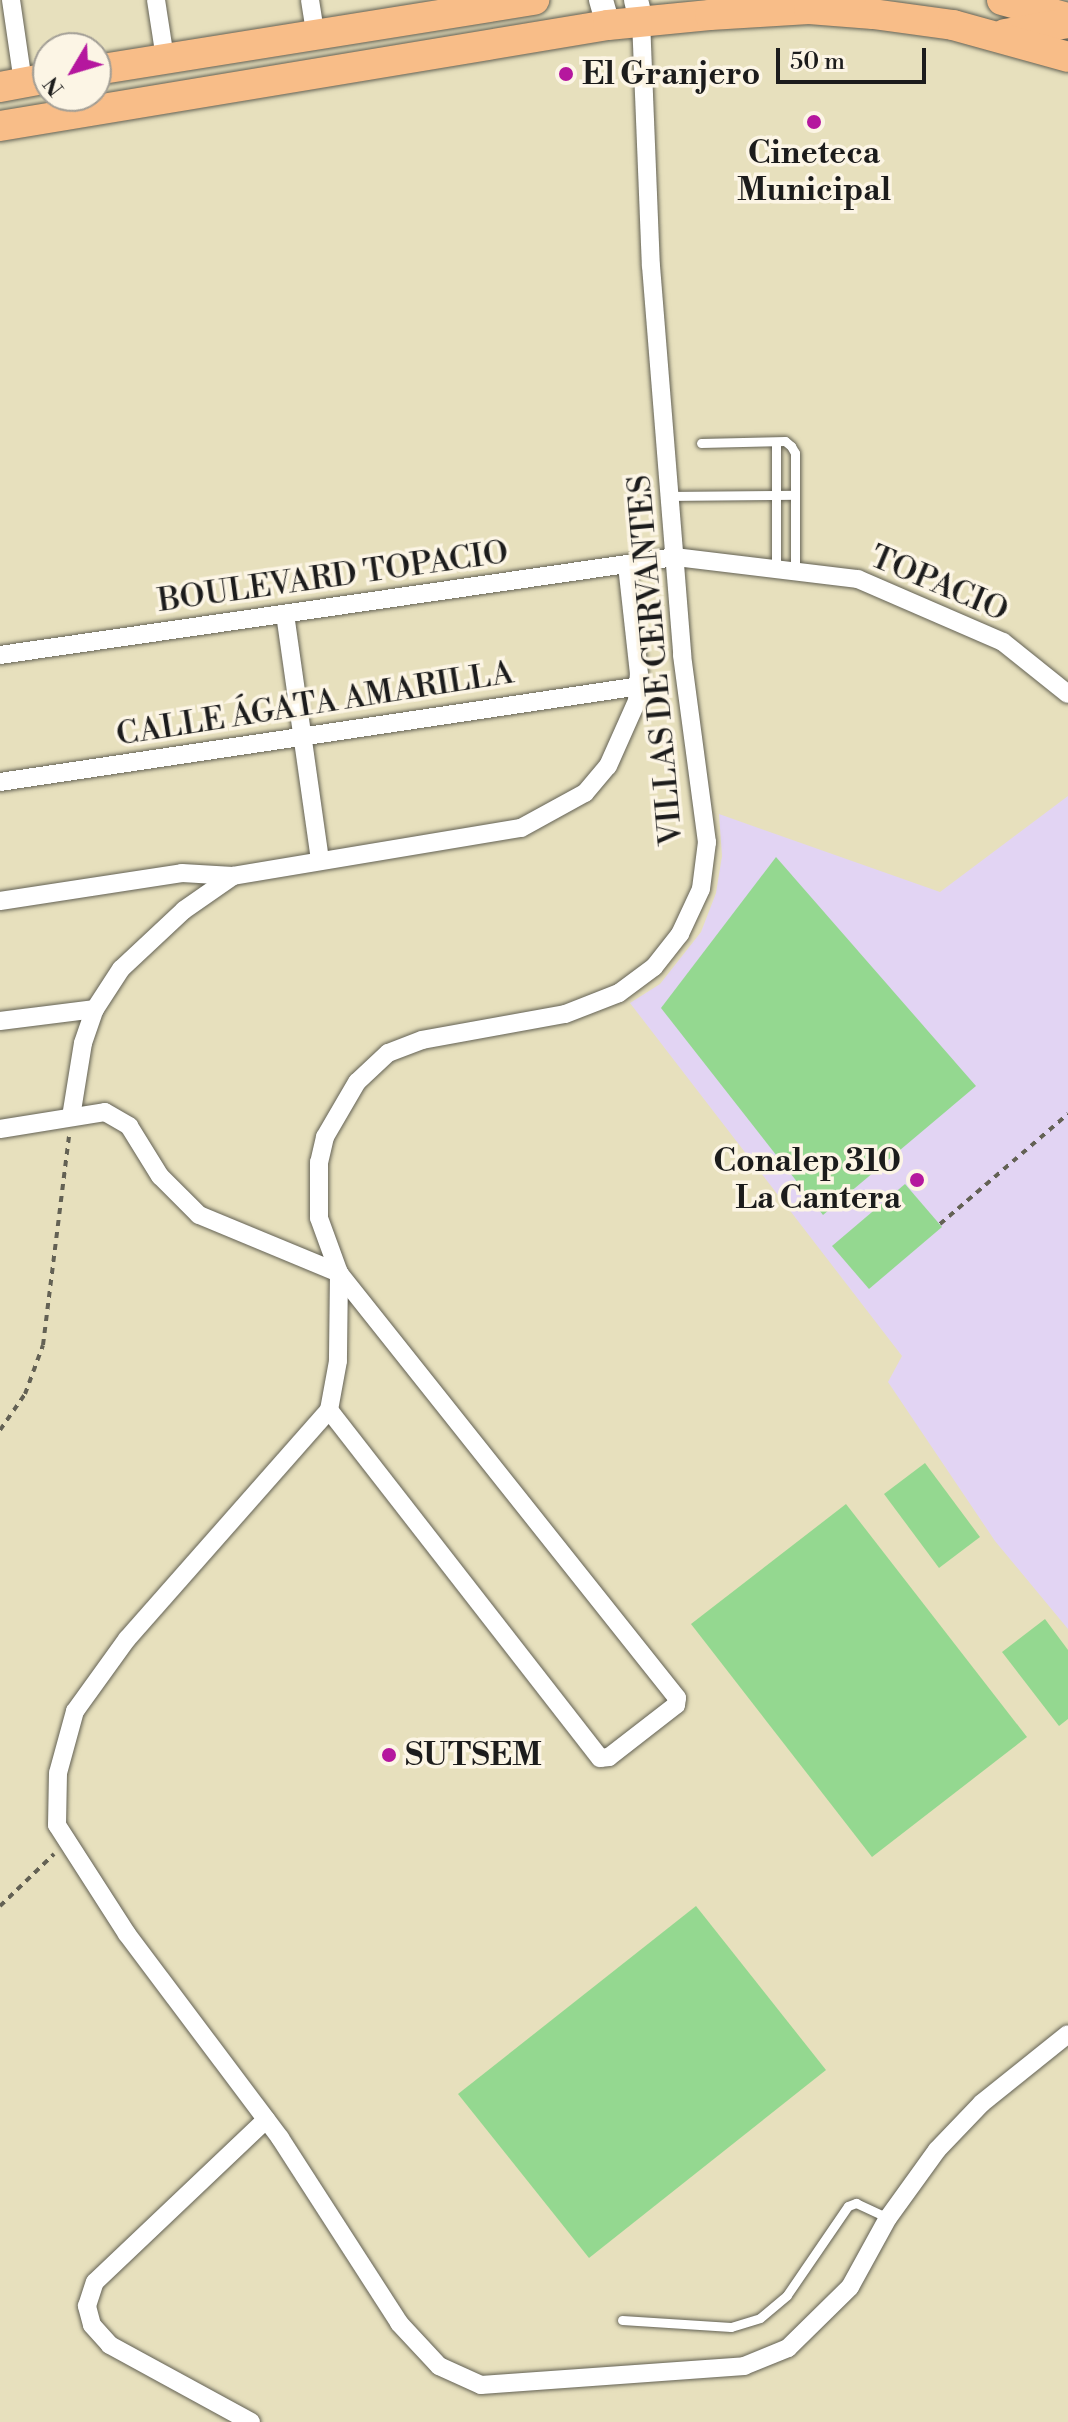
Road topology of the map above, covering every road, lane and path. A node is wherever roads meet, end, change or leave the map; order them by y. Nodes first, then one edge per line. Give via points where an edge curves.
1 (11, 0) edge
2 (156, 0) edge
3 (310, 0) edge
4 (534, 0) edge
5 (1002, 0) edge
6 (464, 5) edge
7 (638, 10) edge
8 (604, 12) edge
9 (1068, 21) edge
10 (315, 33) junction
11 (995, 35) junction
12 (638, 50) junction
13 (1068, 57) edge
14 (165, 58) junction
15 (112, 67) edge
16 (24, 82) edge
17 (233, 88) junction
18 (112, 106) edge
19 (112, 107) edge
20 (82, 112) edge
21 (0, 126) edge
22 (776, 442) junction
23 (701, 443) dead end
24 (776, 495) junction
25 (795, 495) junction
26 (670, 496) junction
27 (675, 557) junction
28 (627, 565) junction
29 (776, 569) junction
30 (795, 572) junction
31 (285, 614) junction
32 (0, 655) edge
33 (640, 686) junction
34 (1068, 694) edge
35 (302, 737) junction
36 (0, 782) edge
37 (320, 860) junction
38 (233, 876) junction
39 (0, 901) edge
40 (95, 1009) junction
41 (0, 1021) edge
42 (1068, 1114) edge
43 (71, 1117) junction
44 (0, 1129) edge
45 (940, 1224) dead end
46 (339, 1273) junction
47 (329, 1410) junction
48 (0, 1430) edge
49 (67, 1841) junction
50 (0, 1906) edge
51 (1068, 2034) edge
52 (266, 2120) junction
53 (888, 2218) junction
54 (622, 2320) dead end
55 (251, 2422) edge

1 - 16 street
2 - 14 street
3 - 10 street
4 - 6 main road
5 - 9 main road
6 - 10 main road
7 - 8 main road
7 - 11 main road via 809,9 953,25
7 - 12 street, VILLAS DE CERVANTES
8 - 12 street
8 - 17 main road
9 - 11 main road
10 - 14 main road
11 - 13 main road
12 - 26 street, VILLAS DE CERVANTES
14 - 15 main road
14 - 17 main road via 198,79
14 - 18 main road
17 - 19 main road
20 - 21 main road
22 - 23 lane
22 - 24 lane
22 - 25 lane via 785,441 795,453
24 - 25 lane
24 - 26 lane
24 - 29 lane
25 - 30 lane
26 - 27 street, VILLAS DE CERVANTES
27 - 28 street, BOULEVARD TOPACIO
27 - 29 street, TOPACIO
27 - 46 street, VILLAS DE CERVANTES via 707,842 693,911 654,967 607,999 565,1014 422,1040 388,1053 357,1082 325,1137 319,1162 319,1218
28 - 31 street, BOULEVARD TOPACIO
28 - 33 street
29 - 30 street, TOPACIO
30 - 34 street, TOPACIO via 858,579 1003,642
31 - 32 street, BOULEVARD TOPACIO
31 - 35 street
33 - 35 street, CALLE ÁGATA AMARILLA
33 - 37 street via 633,717 608,766 585,793 548,818 521,828
35 - 36 street, CALLE ÁGATA AMARILLA
35 - 37 street
37 - 38 street
38 - 39 street via 182,873
38 - 40 street via 147,942
40 - 41 street
40 - 43 street via 83,1043
42 - 45 path
43 - 44 street
43 - 46 street via 105,1112 129,1126 160,1176 199,1215
43 - 48 path via 43,1345 25,1394
46 - 47 street, VILLAS DE CERVANTES via 338,1361
46 - 47 street via 677,1698 676,1705 609,1757 600,1758
47 - 49 street via 127,1639 75,1711 58,1773 57,1825
49 - 50 path
49 - 52 street via 127,1934
51 - 53 street via 982,2103 937,2150
52 - 53 street via 399,2323 439,2366 481,2385 744,2366 788,2348 850,2287
52 - 55 street via 95,2282 87,2306 92,2325 110,2345
53 - 54 lane via 856,2203 848,2206 787,2295 760,2318 731,2327

